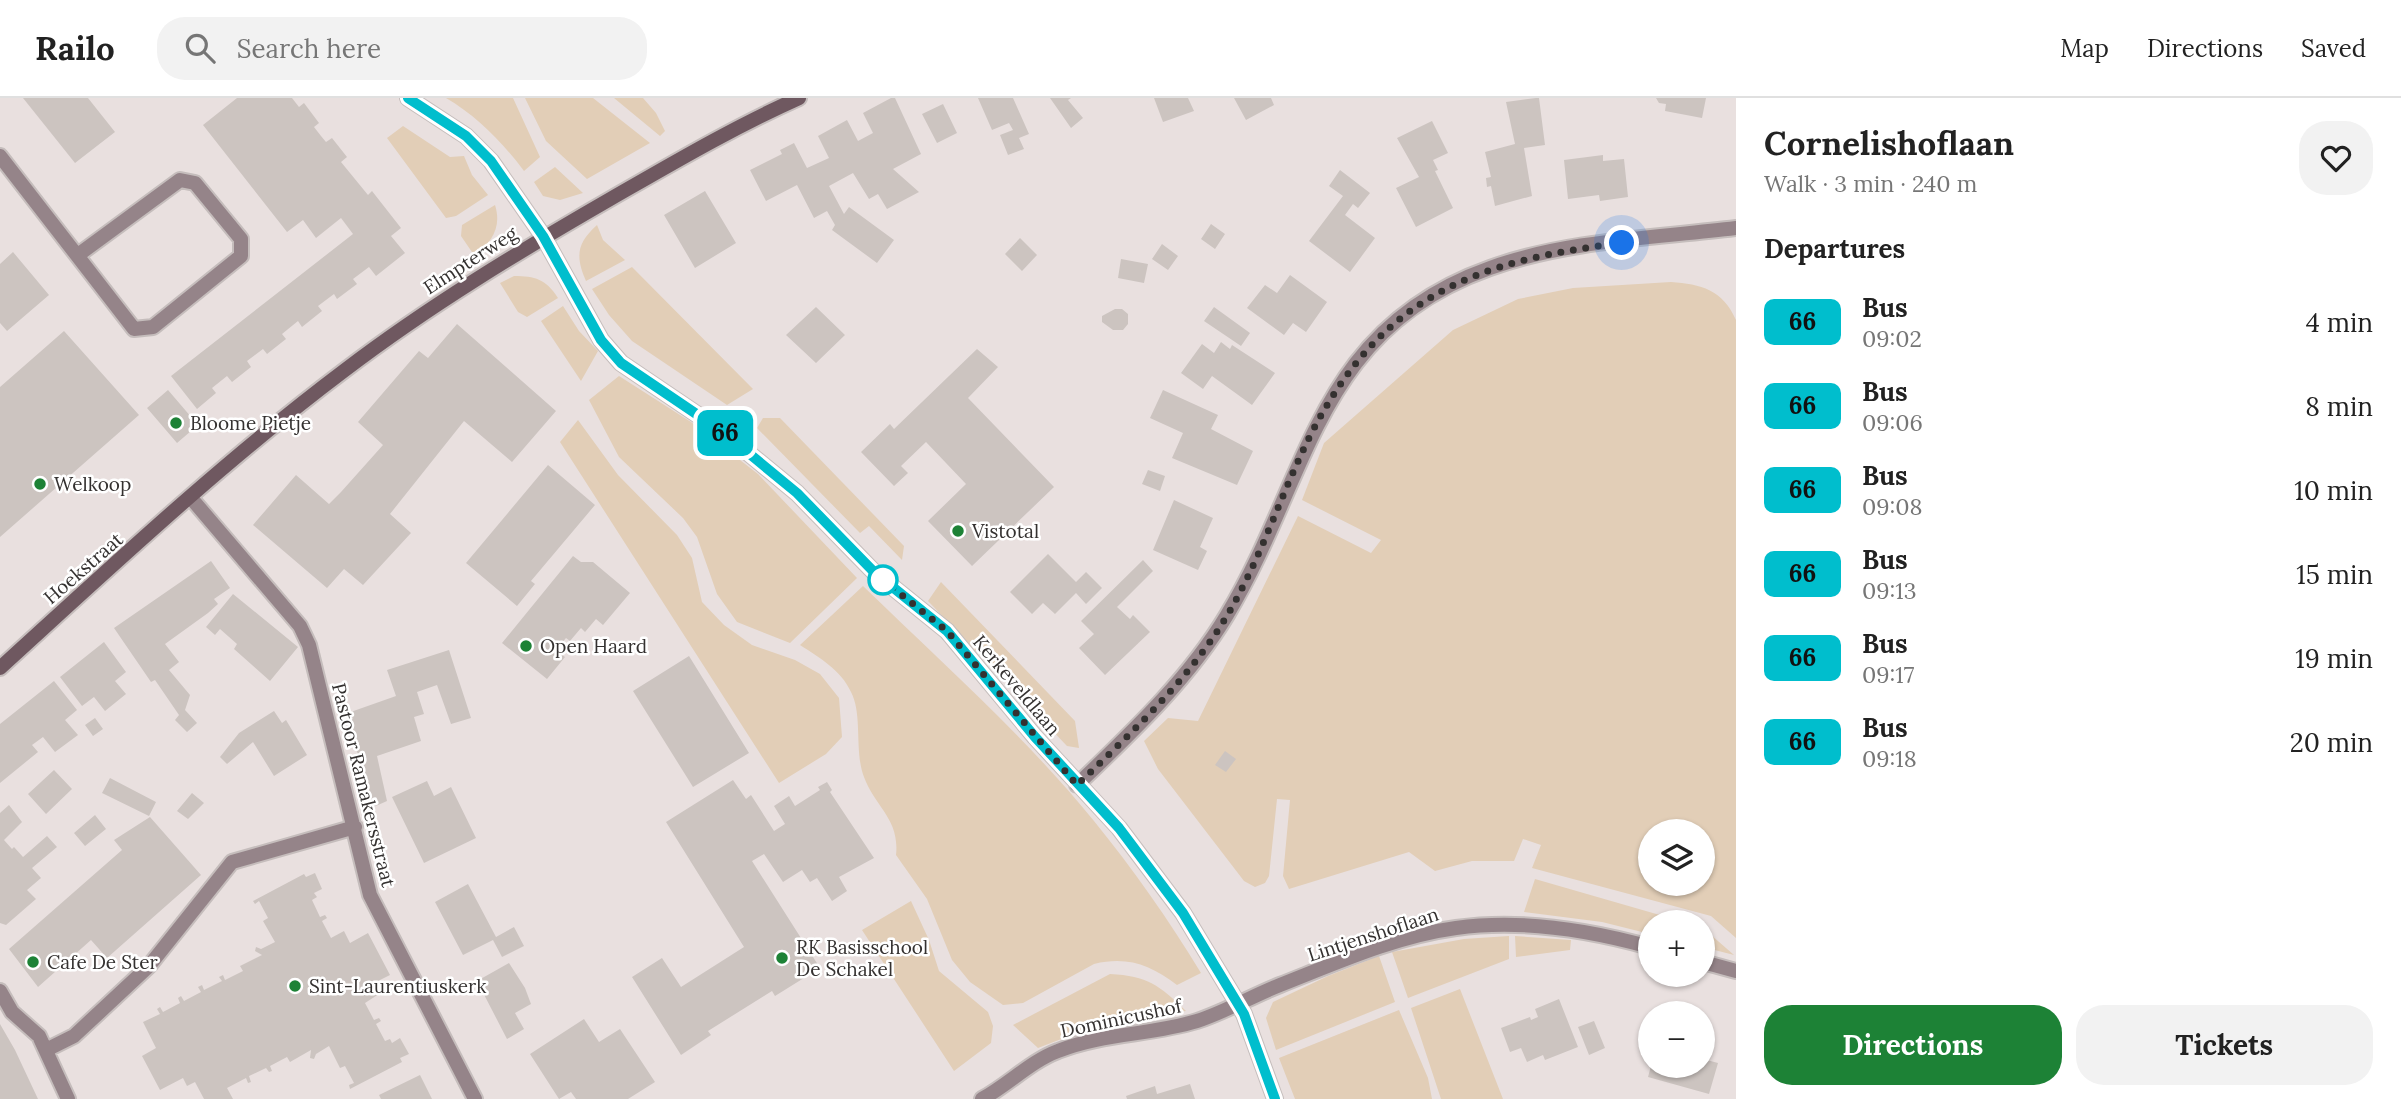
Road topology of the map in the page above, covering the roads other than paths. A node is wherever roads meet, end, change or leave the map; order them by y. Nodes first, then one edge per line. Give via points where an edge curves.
1 (408, 98) edge
2 (799, 98) edge
3 (0, 156) edge
4 (1736, 228) edge
5 (543, 236) junction
6 (78, 255) junction
7 (191, 498) junction
8 (0, 668) edge
9 (1077, 785) junction
10 (355, 827) junction
11 (1638, 944) edge
12 (1715, 965) edge
13 (1736, 971) edge
14 (0, 990) edge
15 (1237, 1002) junction
16 (47, 1050) junction
17 (68, 1099) edge
18 (475, 1099) edge
19 (982, 1099) edge
20 (1275, 1099) edge

1 - 5 street, Kerkeveldlaan via 466,136 491,161
2 - 5 street, Elmpterweg via 697,149
3 - 6 street
4 - 9 street via 1538,255 1490,268 1437,292 1395,321 1339,384 1228,614 1190,668
5 - 7 street, Elmpterweg via 343,371
5 - 9 street, Kerkeveldlaan via 601,340 621,363 723,432 797,493 874,572 947,631
6 - 6 street via 180,180 195,183 241,239 241,256 153,327 134,329
7 - 8 street, Hoekstraat
7 - 10 street, Pastoor Ramakersstraat via 300,626 309,645
9 - 15 street, Kerkeveldlaan via 1157,877
10 - 16 street via 232,862 149,966 74,1036
10 - 18 street, Pastoor Ramakersstraat via 370,895
11 - 15 street, Lintjenshoflaan via 1604,934 1543,928 1455,928 1384,946
12 - 13 street
14 - 16 street via 12,1013
15 - 19 street, Dominicushof via 1164,1030 1090,1040 1055,1052
15 - 20 street, Kerkeveldlaan
16 - 17 street

